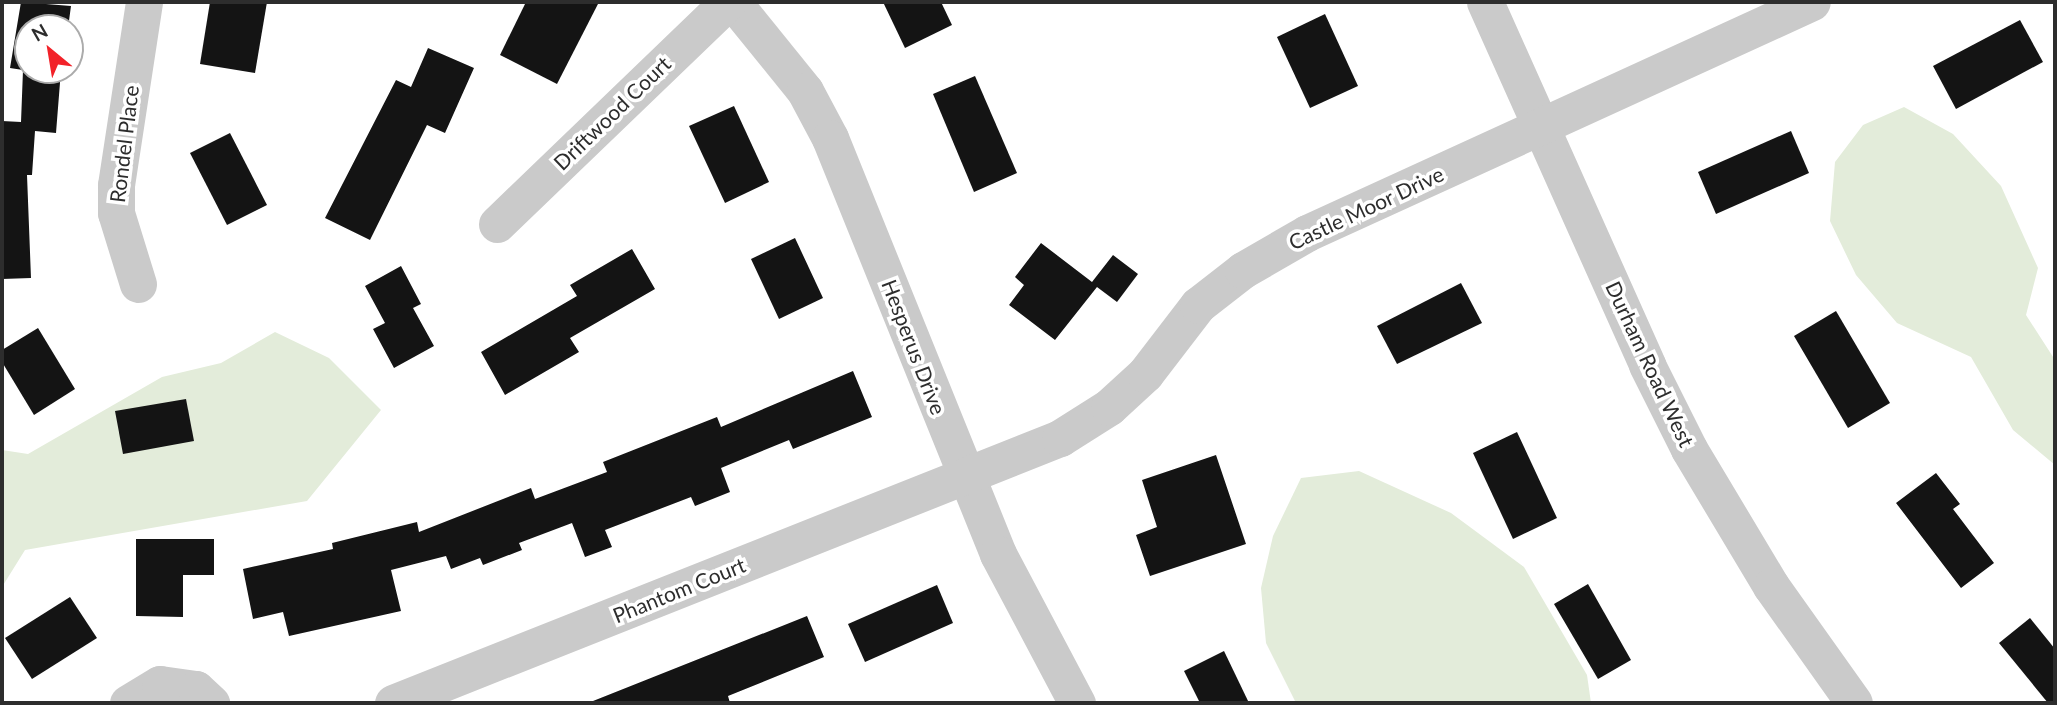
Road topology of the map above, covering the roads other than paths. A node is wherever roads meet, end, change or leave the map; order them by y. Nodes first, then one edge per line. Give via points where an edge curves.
1 (144, 2) edge
2 (731, 2) edge
3 (1485, 2) edge
4 (1812, 2) edge
5 (1543, 126) junction
6 (497, 224) dead end
7 (138, 284) dead end
8 (965, 477) junction
9 (128, 703) edge
10 (211, 703) edge
11 (393, 703) edge
12 (1077, 703) edge
13 (1854, 703) edge

1 - 7 street, Rondel Place via 116,186 116,213
2 - 6 street, Driftwood Court
2 - 8 street, Hesperus Drive via 805,91 830,138
3 - 5 street, Durham Road West
4 - 5 street, Castle Moor Drive
5 - 8 street, Castle Moor Drive via 1307,233 1243,270 1198,305 1145,374 1109,407 1060,438
5 - 13 street, Durham Road West via 1647,365 1689,449 1771,586
8 - 11 street, Phantom Court
8 - 12 street, Hesperus Drive via 998,554
9 - 10 street via 160,684 181,684 196,689

